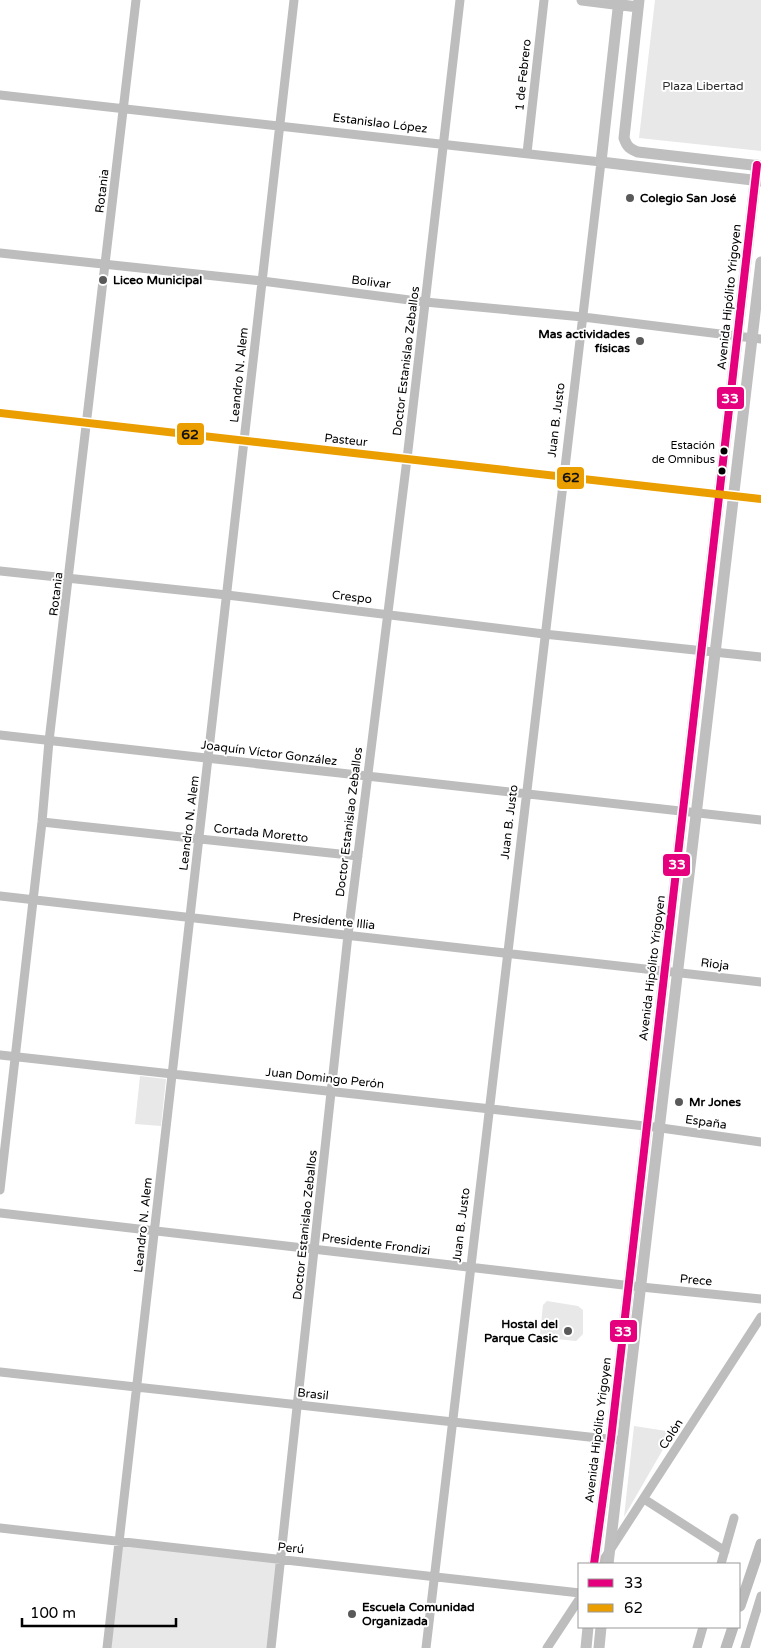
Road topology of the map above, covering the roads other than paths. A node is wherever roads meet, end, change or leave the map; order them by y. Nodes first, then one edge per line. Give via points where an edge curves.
1 (136, 0) edge
2 (294, 0) edge
3 (460, 0) edge
4 (544, 0) edge
5 (582, 0) edge
6 (618, 2) edge
7 (639, 4) edge
8 (0, 95) edge
9 (124, 109) junction
10 (280, 126) junction
11 (443, 144) junction
12 (527, 153) junction
13 (601, 162) junction
14 (759, 166) edge
15 (758, 181) edge
16 (0, 253) edge
17 (761, 262) edge
18 (106, 265) junction
19 (262, 281) junction
20 (425, 302) junction
21 (583, 316) junction
22 (738, 336) junction
23 (757, 338) edge
24 (0, 413) edge
25 (88, 423) junction
26 (244, 441) junction
27 (407, 459) junction
28 (563, 477) junction
29 (720, 495) junction
30 (733, 496) junction
31 (761, 499) edge
32 (0, 571) edge
33 (70, 580) junction
34 (227, 595) junction
35 (388, 614) junction
36 (544, 634) junction
37 (702, 650) junction
38 (716, 652) junction
39 (761, 657) edge
40 (0, 735) edge
41 (49, 741) junction
42 (209, 758) junction
43 (366, 777) junction
44 (526, 795) junction
45 (683, 812) junction
46 (696, 813) junction
47 (761, 820) edge
48 (42, 822) junction
49 (199, 839) junction
50 (358, 856) junction
51 (0, 896) edge
52 (33, 900) junction
53 (190, 917) junction
54 (348, 935) junction
55 (507, 953) junction
56 (665, 970) junction
57 (678, 972) junction
58 (761, 982) edge
59 (0, 1055) edge
60 (15, 1056) junction
61 (172, 1074) junction
62 (331, 1092) junction
63 (490, 1109) junction
64 (647, 1127) junction
65 (660, 1128) junction
66 (761, 1142) edge
67 (0, 1190) edge
68 (0, 1214) edge
69 (154, 1231) junction
70 (315, 1250) junction
71 (470, 1267) junction
72 (629, 1286) junction
73 (641, 1288) junction
74 (761, 1299) edge
75 (761, 1317) edge
76 (0, 1372) edge
77 (137, 1387) junction
78 (298, 1405) junction
79 (453, 1422) junction
80 (617, 1440) junction
81 (644, 1499) junction
82 (734, 1518) dead end
83 (0, 1528) edge
84 (119, 1541) junction
85 (609, 1550) junction
86 (725, 1551) junction
87 (281, 1560) junction
88 (594, 1563) edge
89 (602, 1563) edge
90 (608, 1563) edge
91 (721, 1563) edge
92 (435, 1577) junction
93 (578, 1593) edge
94 (761, 1599) edge
95 (578, 1601) edge
96 (588, 1628) edge
97 (601, 1628) edge
98 (703, 1628) edge
99 (107, 1648) edge
100 (271, 1648) edge
101 (426, 1648) edge
102 (547, 1648) edge
103 (586, 1648) edge
104 (599, 1648) edge
105 (697, 1648) edge
106 (745, 1648) edge

1 - 9 street, Rotania
2 - 10 street, Leandro N. Alem
3 - 11 street, Doctor Estanislao Zeballos
4 - 12 street, 1 de Febrero
5 - 6 street
6 - 7 street
6 - 13 street, Juan B. Justo
7 - 14 street via 624,138 630,149
8 - 9 street, Estanislao López
9 - 10 street, Estanislao López
9 - 18 street, Rotania
10 - 11 street, Estanislao López
10 - 19 street, Leandro N. Alem
11 - 12 street, Estanislao López
11 - 20 street, Doctor Estanislao Zeballos
12 - 13 street, Estanislao López
13 - 15 street, Estanislao López
13 - 21 street, Juan B. Justo
14 - 15 street, Avenida Hipólito Yrigoyen
15 - 22 street, Avenida Hipólito Yrigoyen
16 - 18 street, Bolivar
17 - 23 street, Avenida Hipólito Yrigoyen
18 - 19 street, Bolivar
18 - 25 street, Rotania
19 - 20 street, Bolivar
19 - 26 street, Leandro N. Alem
20 - 21 street, Bolivar
20 - 27 street, Doctor Estanislao Zeballos
21 - 22 street, Bolivar
21 - 28 street, Juan B. Justo
22 - 23 street, Bolivar
22 - 29 street, Avenida Hipólito Yrigoyen
23 - 30 street, Avenida Hipólito Yrigoyen
24 - 25 street, Pasteur
25 - 26 street, Pasteur
25 - 33 street, Rotania
26 - 27 street, Pasteur
26 - 34 street, Leandro N. Alem
27 - 28 street, Pasteur
27 - 35 street, Doctor Estanislao Zeballos
28 - 29 street, Pasteur
28 - 36 street, Juan B. Justo
29 - 30 street, Pasteur
29 - 37 street, Avenida Hipólito Yrigoyen
30 - 31 street, Pasteur
30 - 38 street, Avenida Hipólito Yrigoyen
32 - 33 street, Crespo
33 - 34 street, Crespo
33 - 41 street, Rotania
34 - 35 street, Crespo
34 - 42 street, Leandro N. Alem
35 - 36 street, Crespo
35 - 43 street, Doctor Estanislao Zeballos
36 - 37 street, Crespo
36 - 44 street, Juan B. Justo
37 - 38 street, Crespo
37 - 45 street, Avenida Hipólito Yrigoyen
38 - 39 street, Crespo
38 - 46 street, Avenida Hipólito Yrigoyen
40 - 41 street, Joaquín Víctor González
41 - 42 street, Joaquín Víctor González
41 - 48 street, Rotania
42 - 43 street, Joaquín Víctor González
42 - 49 street, Leandro N. Alem
43 - 44 street, Joaquín Víctor González
43 - 50 street, Doctor Estanislao Zeballos
44 - 45 street, Joaquín Víctor González
44 - 55 street, Juan B. Justo
45 - 46 street, Joaquín Víctor González
45 - 56 street, Avenida Hipólito Yrigoyen
46 - 47 street, Joaquín Víctor González
46 - 57 street, Avenida Hipólito Yrigoyen
48 - 49 street, Cortada Moretto
48 - 52 street, Rotania
49 - 50 street, Cortada Moretto
49 - 53 street, Leandro N. Alem
50 - 54 street, Doctor Estanislao Zeballos
51 - 52 street, Presidente Illia
52 - 53 street, Presidente Illia
52 - 60 street, Rotania
53 - 54 street, Presidente Illia
53 - 61 street, Leandro N. Alem
54 - 55 street, Presidente Illia
54 - 62 street, Doctor Estanislao Zeballos
55 - 56 street, Presidente Illia
55 - 63 street, Juan B. Justo
56 - 57 street, Rioja
56 - 64 street, Avenida Hipólito Yrigoyen
57 - 58 street, Rioja
57 - 65 street, Avenida Hipólito Yrigoyen
59 - 60 street, Juan Domingo Perón
60 - 61 street, Juan Domingo Perón
60 - 67 street, Rotania
61 - 62 street, Juan Domingo Perón
61 - 69 street, Leandro N. Alem
62 - 63 street, Juan Domingo Perón
62 - 70 street, Doctor Estanislao Zeballos
63 - 64 street, Juan Domingo Perón
63 - 71 street, Juan B. Justo
64 - 65 street, España
64 - 72 street, Avenida Hipólito Yrigoyen
65 - 66 street, España
65 - 73 street, Avenida Hipólito Yrigoyen
68 - 69 street, Presidente Frondizi
69 - 70 street, Presidente Frondizi
69 - 77 street, Leandro N. Alem
70 - 71 street, Presidente Frondizi
70 - 78 street, Doctor Estanislao Zeballos
71 - 72 street, Presidente Frondizi
71 - 79 street, Juan B. Justo
72 - 73 street, Prece
72 - 80 street, Avenida Hipólito Yrigoyen
73 - 74 street, Prece
73 - 80 street, Avenida Hipólito Yrigoyen
75 - 81 street, Colón
76 - 77 street, Brasil
77 - 78 street, Brasil
77 - 84 street, Leandro N. Alem
78 - 79 street, Brasil
78 - 87 street, Doctor Estanislao Zeballos
79 - 80 street, Brasil
79 - 92 street, Juan B. Justo
80 - 85 street, Avenida Hipólito Yrigoyen
80 - 88 street, Avenida Hipólito Yrigoyen
81 - 85 street, Colón
81 - 86 street
82 - 86 street
83 - 84 street, Perú
84 - 87 street, Perú
84 - 99 street, Leandro N. Alem
85 - 89 street, Colón
85 - 90 street, Avenida Hipólito Yrigoyen
86 - 91 street
87 - 92 street, Perú
87 - 100 street, Doctor Estanislao Zeballos
92 - 93 street, Perú
92 - 101 street, Juan B. Justo
94 - 106 street
95 - 102 street
96 - 103 street
97 - 104 street
98 - 105 street

